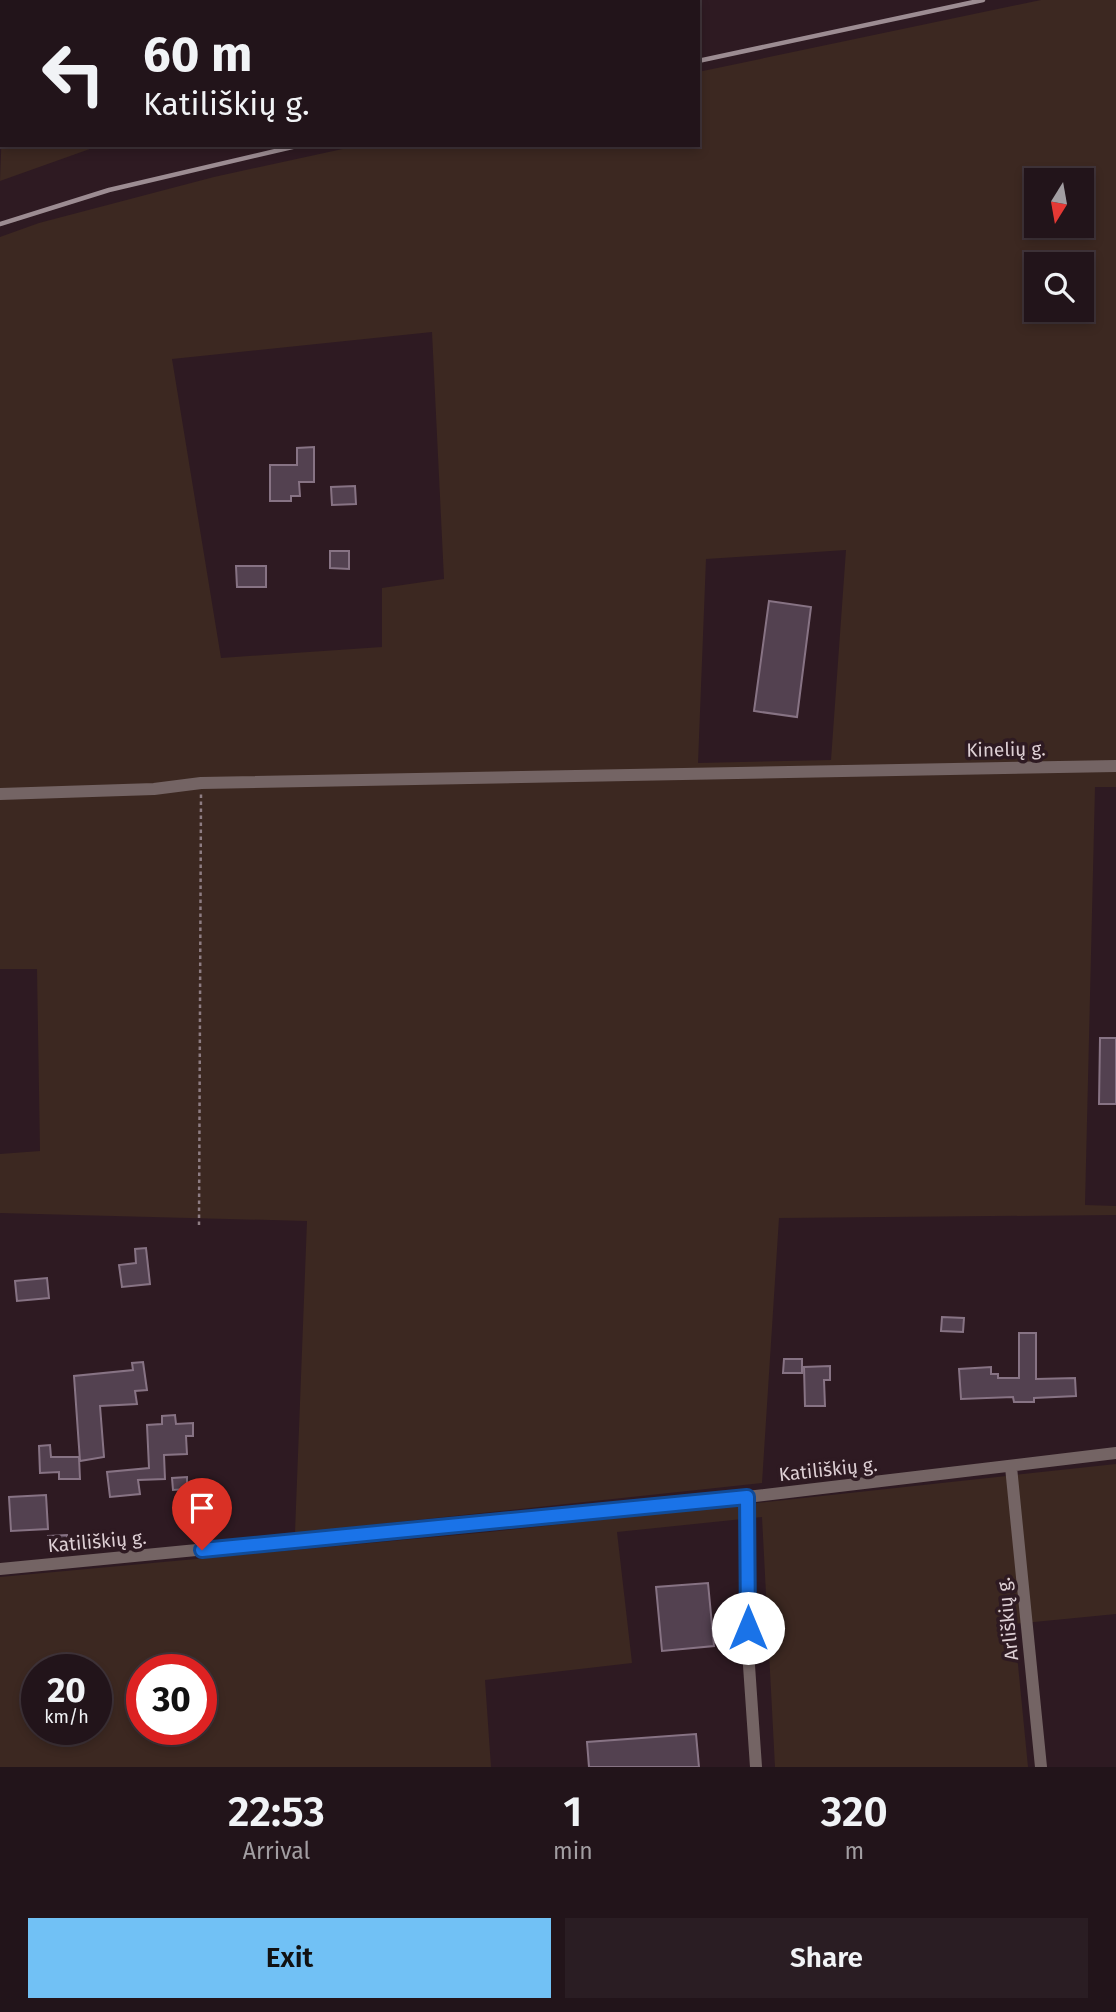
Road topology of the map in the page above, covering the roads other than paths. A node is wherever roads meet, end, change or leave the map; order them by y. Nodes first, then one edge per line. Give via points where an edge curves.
1 (1116, 766) edge
2 (0, 794) edge
3 (1116, 1454) edge
4 (1010, 1467) junction
5 (747, 1497) junction
6 (0, 1569) edge
7 (756, 1767) edge
8 (1041, 1767) edge

1 - 2 street, Kinelių g. via 201,783
3 - 4 street, Katiliškių g.
4 - 5 street, Katiliškių g.
4 - 8 street, Arliškių g.
5 - 6 street, Katiliškių g.
5 - 7 street via 748,1651

